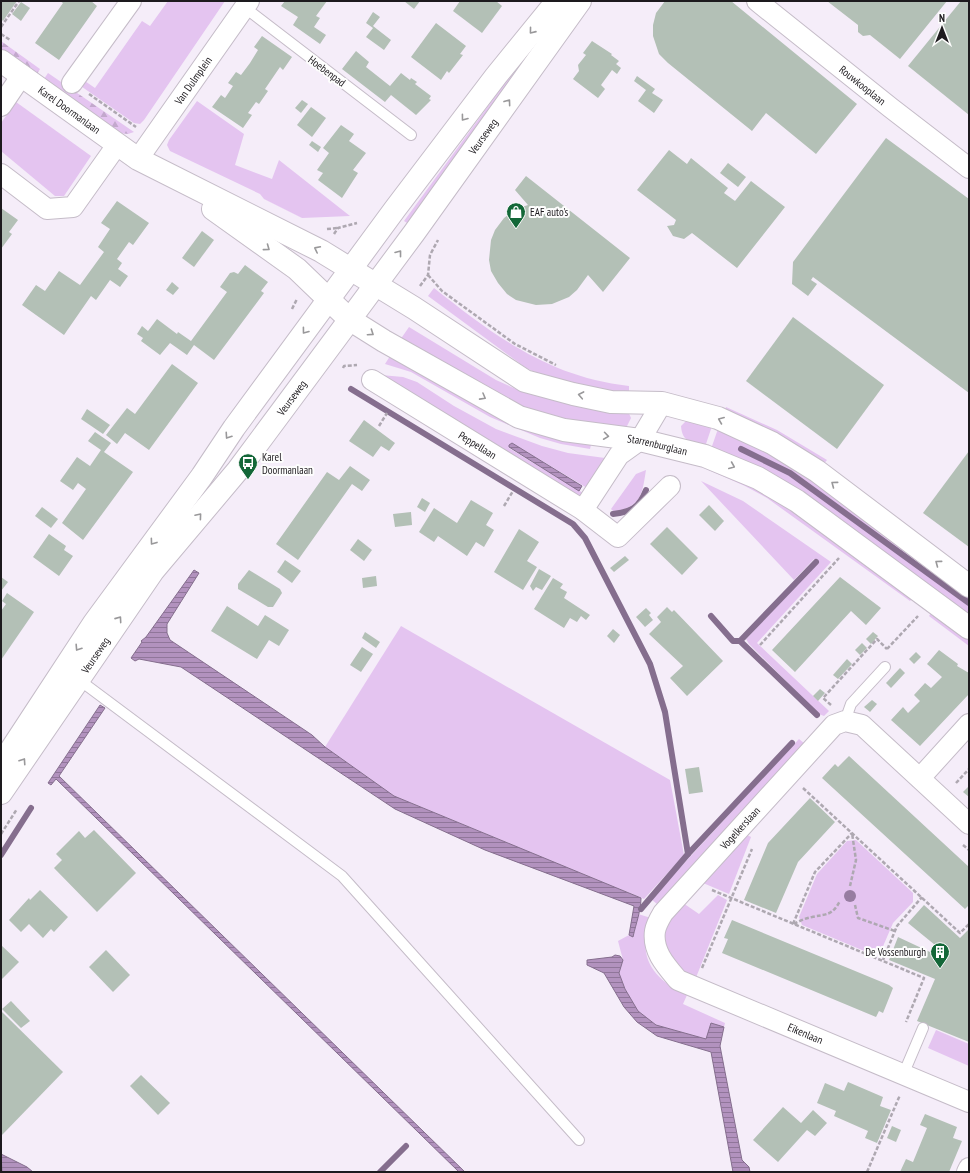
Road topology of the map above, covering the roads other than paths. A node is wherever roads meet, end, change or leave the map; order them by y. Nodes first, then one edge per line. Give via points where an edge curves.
1 (131, 1) edge
2 (557, 1) edge
3 (580, 1) edge
4 (757, 1) edge
5 (247, 4) edge
6 (1, 61) edge
7 (22, 75) junction
8 (72, 82) dead end
9 (1, 106) edge
10 (411, 135) dead end
11 (117, 145) junction
12 (138, 159) junction
13 (969, 168) edge
14 (160, 171) junction
15 (1, 174) edge
16 (351, 269) junction
17 (375, 284) junction
18 (329, 300) junction
19 (349, 318) junction
20 (372, 380) dead end
21 (662, 403) junction
22 (640, 440) junction
23 (670, 486) dead end
24 (583, 510) junction
25 (969, 586) edge
26 (969, 628) edge
27 (885, 667) dead end
28 (78, 680) junction
29 (845, 721) junction
30 (969, 724) edge
31 (1, 765) edge
32 (920, 778) junction
33 (1, 793) edge
34 (963, 832) edge
35 (656, 947) joint
36 (923, 1028) dead end
37 (906, 1076) junction
38 (969, 1102) edge
39 (579, 1140) dead end
40 (969, 1168) edge
41 (967, 1172) edge

1 - 8 street
2 -> 16 street, Veurseweg via 496,76
17 -> 3 street, Veurseweg
4 - 13 street, Rouwkooplaan
5 - 10 lane, Hoebenpad
5 - 12 street, Van Dulmplein
6 - 7 street, Karel Doormanlaan
7 - 9 street
7 - 11 street, Karel Doormanlaan
11 - 12 street, Karel Doormanlaan
11 - 15 street via 73,208 47,209
12 - 14 street, Karel Doormanlaan
16 -> 14 street, Karel Doormanlaan via 321,251
14 -> 18 street, Karel Doormanlaan via 297,269
16 - 17 street, Karel Doormanlaan
16 - 18 street, Veurseweg
17 - 19 street, Veurseweg
21 -> 17 street via 611,402 525,381
18 - 19 street, Starrenburglaan
18 -> 31 street, Veurseweg via 94,623
19 -> 22 street, Starrenburglaan via 384,341 520,417 564,430
28 -> 19 street, Veurseweg via 153,571 231,479
20 - 24 street, Peppellaan
21 - 22 street
25 -> 21 street via 817,471 772,443 718,418
22 - 24 street via 619,455
22 -> 26 street, Starrenburglaan via 705,456 758,478 797,501
23 - 24 street, Peppellaan via 618,537
27 - 29 lane via 851,704
33 -> 28 street, Veurseweg
28 - 39 lane via 342,876
29 - 32 street via 862,725
29 - 35 street, Vogelkerslaan via 834,725 662,913 655,930
30 - 32 street
32 - 34 street
35 - 37 street, Eikenlaan via 663,963 678,980
36 - 37 lane
37 - 38 street, Eikenlaan
40 - 41 street

